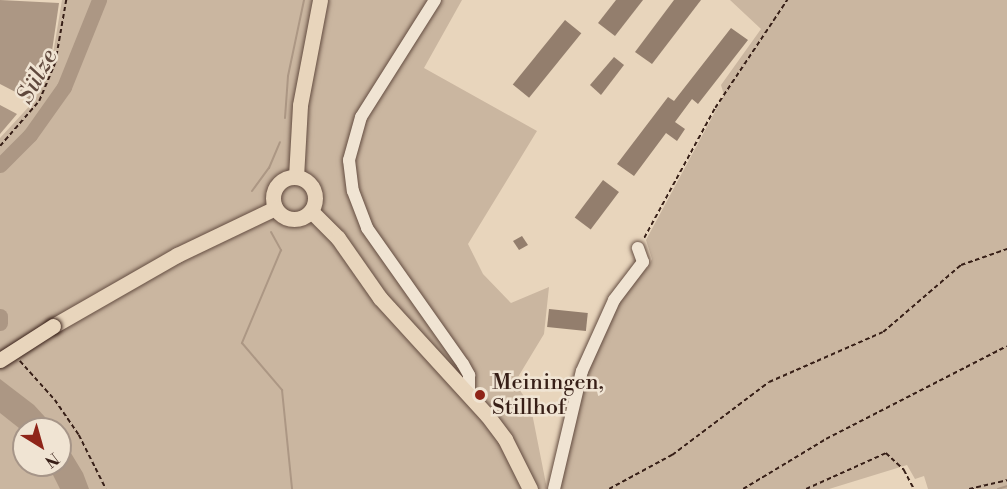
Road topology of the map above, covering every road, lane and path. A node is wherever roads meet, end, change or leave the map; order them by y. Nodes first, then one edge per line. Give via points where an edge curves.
1 (66, 0) edge
2 (320, 0) edge
3 (435, 0) edge
4 (787, 0) edge
5 (0, 146) edge
6 (296, 177) junction
7 (275, 208) junction
8 (311, 211) junction
9 (638, 248) joint
10 (1007, 249) edge
11 (1007, 346) edge
12 (18, 359) dead end
13 (0, 360) edge
14 (469, 394) junction
15 (1007, 480) edge
16 (105, 489) edge
17 (530, 489) edge
18 (554, 489) edge
19 (609, 489) edge
20 (743, 489) edge
21 (806, 489) edge
22 (914, 489) edge
23 (969, 489) edge

1 - 5 path via 55,63 39,101
2 - 6 main road via 300,105
3 - 14 lane via 361,117 350,160 353,191 367,228 463,364 469,375
4 - 9 path via 715,108
6 - 7 main road via 285,179 275,189
6 - 8 main road via 313,188 315,201
7 - 8 main road via 291,219
7 - 13 main road, bridge via 177,255
8 - 14 main road via 338,238 380,298
9 - 18 lane via 643,262 614,300 582,370
10 - 19 path via 961,265 883,332 768,382 672,455
11 - 20 path via 826,439
12 - 16 path via 66,416 93,458
14 - 17 main road via 505,440
15 - 23 path
21 - 22 path via 886,453 904,470

